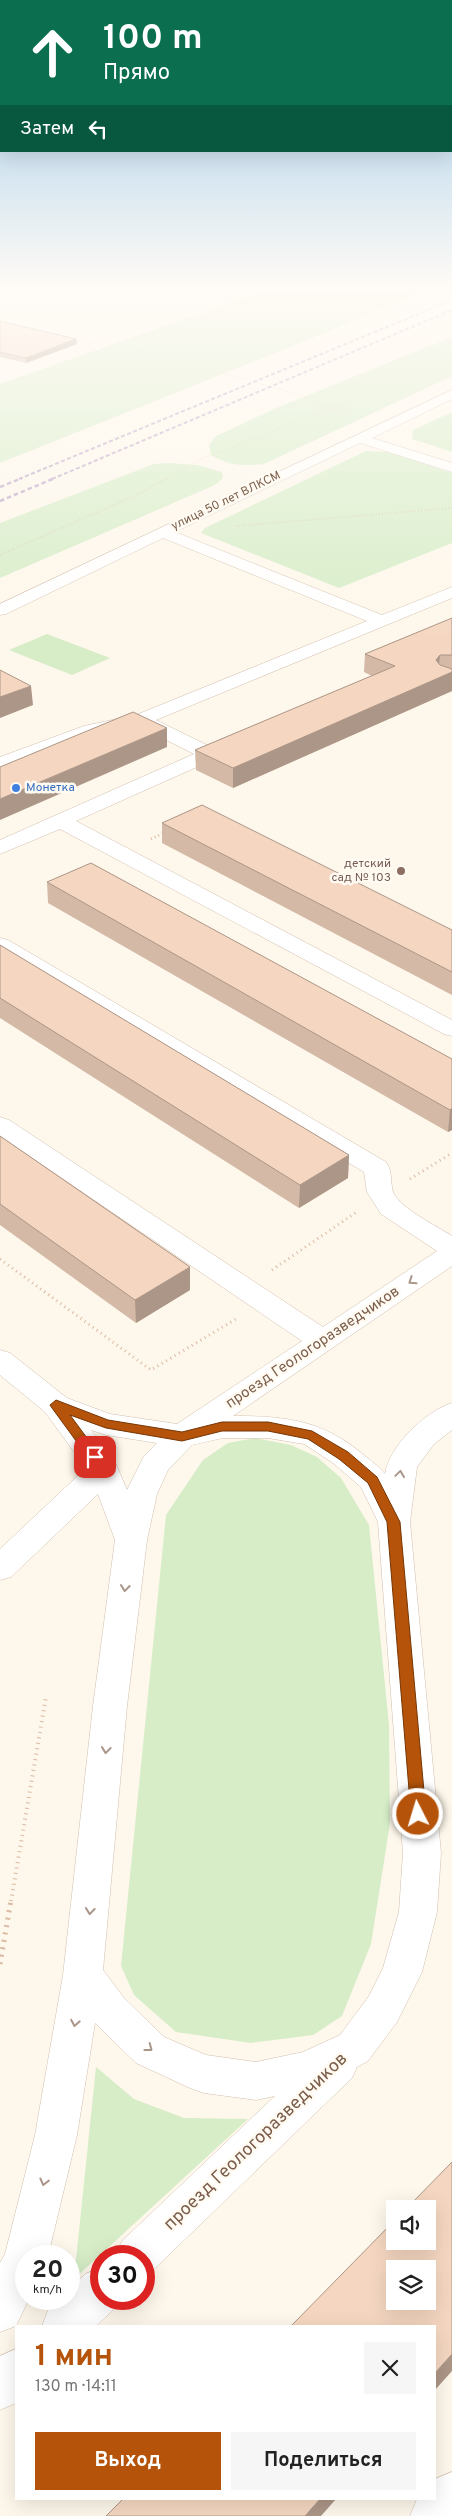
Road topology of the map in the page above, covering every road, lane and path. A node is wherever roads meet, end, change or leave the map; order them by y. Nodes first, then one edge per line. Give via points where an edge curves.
1 (321, 404) edge
2 (342, 404) edge
3 (430, 404) edge
4 (332, 409) junction
5 (358, 438) junction
6 (452, 468) edge
7 (452, 508) edge
8 (228, 526) dead end
9 (161, 532) junction
10 (0, 555) edge
11 (452, 592) edge
12 (0, 610) edge
13 (383, 621) junction
14 (141, 720) junction
15 (229, 746) edge
16 (210, 754) junction
17 (0, 764) edge
18 (60, 821) junction
19 (175, 828) edge
20 (0, 848) edge
21 (121, 853) junction
22 (0, 945) edge
23 (452, 1029) edge
24 (0, 1125) edge
25 (452, 1153) edge
26 (382, 1195) junction
27 (452, 1248) edge
28 (452, 1253) edge
29 (0, 1258) edge
30 (254, 1295) junction
31 (323, 1341) junction
32 (0, 1360) edge
33 (56, 1405) junction
34 (452, 1414) edge
35 (182, 1436) junction
36 (104, 1470) junction
37 (394, 1522) junction
38 (131, 1540) junction
39 (0, 1568) edge
40 (46, 1697) dead end
41 (0, 1964) edge
42 (83, 1975) junction
43 (354, 2048) junction
44 (148, 2245) edge
45 (90, 2301) edge
46 (0, 2310) edge
47 (65, 2325) edge
48 (15, 2373) edge
49 (0, 2387) edge
50 (452, 2496) edge
51 (434, 2516) edge

1 - 4 path
2 - 4 path
3 - 5 street, улица 50 лет ВЛКСМ
4 - 10 path via 198,460 141,493
5 - 6 street
5 - 9 street, улица 50 лет ВЛКСМ
7 - 8 path
9 - 12 street, улица 50 лет ВЛКСМ
9 - 13 street
11 - 13 street
13 - 14 street
14 - 16 street
14 - 17 street via 91,730
15 - 16 street
16 - 18 street
18 - 20 street
18 - 21 street
19 - 21 path
21 - 23 street
22 - 26 street via 377,1168
24 - 30 street
25 - 26 path
26 - 27 street via 390,1208
26 - 30 path
28 -> 31 street, проезд Геологоразведчиков
29 - 30 path via 151,1370
30 - 31 street
31 - 35 street, проезд Геологоразведчиков
32 - 33 street
33 - 35 street via 106,1424
33 - 36 street
37 -> 34 street via 402,1465 423,1436
35 - 37 street via 222,1427 268,1427 312,1435 344,1455 373,1480
35 - 38 street, проезд Геологоразведчиков via 155,1464 141,1494
36 - 38 street
36 - 39 street
37 - 43 street, проезд Геологоразведчиков via 422,1853 418,1902 402,1972 383,2009
38 -> 42 street, проезд Геологоразведчиков via 110,1706
40 - 41 path
42 -> 43 street via 110,2011 150,2050 204,2074 256,2080 307,2070
42 -> 46 street via 56,2135 24,2260
43 - 44 street, проезд Геологоразведчиков
45 - 47 street
48 - 49 street
50 - 51 street

